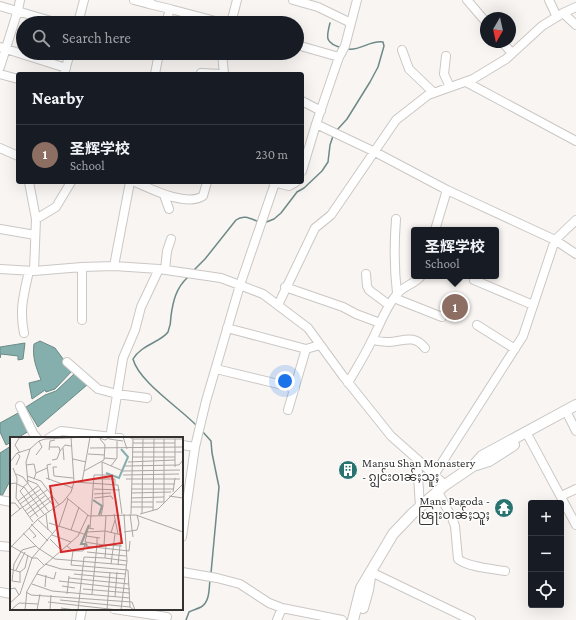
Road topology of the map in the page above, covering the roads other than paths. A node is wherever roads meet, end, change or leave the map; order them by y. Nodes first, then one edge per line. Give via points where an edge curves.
1 (20, 0) edge
2 (84, 0) edge
3 (134, 0) edge
4 (237, 0) edge
5 (293, 0) edge
6 (357, 0) edge
7 (468, 0) edge
8 (548, 0) edge
9 (150, 2) edge
10 (0, 6) edge
11 (576, 6) edge
12 (170, 9) junction
13 (18, 10) junction
14 (480, 15) edge
15 (560, 15) junction
16 (36, 16) edge
17 (80, 16) edge
18 (168, 16) edge
19 (196, 16) edge
20 (233, 16) edge
21 (351, 23) junction
22 (576, 25) edge
23 (304, 46) edge
24 (3, 48) edge
25 (507, 48) edge
26 (402, 50) dead end
27 (342, 52) junction
28 (16, 53) edge
29 (512, 53) junction
30 (446, 56) dead end
31 (35, 60) edge
32 (68, 60) edge
33 (157, 60) edge
34 (222, 60) edge
35 (0, 67) edge
36 (65, 71) edge
37 (154, 72) edge
38 (221, 72) edge
39 (0, 74) edge
40 (16, 78) edge
41 (466, 82) junction
42 (450, 87) junction
43 (434, 93) junction
44 (304, 102) edge
45 (321, 111) junction
46 (316, 124) junction
47 (576, 140) edge
48 (306, 144) edge
49 (0, 148) edge
50 (375, 152) junction
51 (16, 155) edge
52 (304, 158) edge
53 (29, 184) edge
54 (69, 184) edge
55 (130, 184) edge
56 (139, 184) edge
57 (206, 184) edge
58 (273, 184) edge
59 (282, 184) edge
60 (292, 184) edge
61 (447, 190) junction
62 (164, 196) junction
63 (169, 209) dead end
64 (36, 219) junction
65 (396, 219) dead end
66 (576, 220) edge
67 (436, 227) edge
68 (0, 229) edge
69 (35, 235) junction
70 (171, 239) dead end
71 (555, 240) junction
72 (576, 254) edge
73 (114, 266) junction
74 (82, 267) junction
75 (0, 270) edge
76 (162, 270) junction
77 (31, 271) junction
78 (366, 274) dead end
79 (418, 279) edge
80 (474, 280) dead end
81 (240, 285) junction
82 (285, 287) junction
83 (396, 296) junction
84 (278, 305) junction
85 (389, 305) junction
86 (533, 305) junction
87 (442, 317) dead end
88 (82, 320) dead end
89 (380, 323) junction
90 (476, 325) dead end
91 (227, 328) junction
92 (24, 333) dead end
93 (372, 340) junction
94 (320, 345) junction
95 (425, 348) dead end
96 (306, 349) junction
97 (514, 349) junction
98 (67, 362) dead end
99 (216, 370) junction
100 (348, 383) junction
101 (295, 388) junction
102 (117, 394) junction
103 (147, 398) dead end
104 (576, 404) edge
105 (20, 406) dead end
106 (288, 410) dead end
107 (572, 413) edge
108 (576, 431) edge
109 (528, 434) junction
110 (36, 437) edge
111 (51, 437) edge
112 (110, 437) edge
113 (183, 445) edge
114 (195, 447) junction
115 (417, 458) junction
116 (434, 475) junction
117 (186, 487) edge
118 (442, 488) junction
119 (576, 489) edge
120 (561, 496) junction
121 (0, 500) edge
122 (10, 502) edge
123 (420, 507) junction
124 (576, 525) edge
125 (183, 531) edge
126 (0, 546) edge
127 (10, 547) edge
128 (505, 571) dead end
129 (183, 572) edge
130 (370, 573) junction
131 (0, 592) edge
132 (10, 594) edge
133 (282, 608) junction
134 (82, 610) edge
135 (123, 610) edge
136 (167, 615) edge
137 (80, 620) edge
138 (277, 620) edge
139 (342, 620) edge
140 (353, 620) edge
141 (360, 620) edge
142 (471, 620) edge

1 - 13 street
2 - 17 street
3 - 9 street
4 - 20 street
5 - 21 street via 318,7
6 - 21 street
7 - 14 street
8 - 15 street
9 - 12 street
10 - 13 street
11 - 15 street
12 - 18 street
12 - 19 street
13 - 16 street
13 - 24 street
15 - 22 street
15 - 29 street via 542,26
21 - 27 street
23 - 27 street
24 - 28 street
24 - 35 street
25 - 29 street
26 - 43 street via 409,69
27 - 45 street
29 - 41 street
30 - 42 street via 444,74
31 - 36 street
32 - 36 street
33 - 37 street
34 - 38 street
39 - 40 street
41 - 42 street
41 - 47 street
42 - 43 street
43 - 50 street via 396,120
44 - 45 street
45 - 46 street
46 - 48 street
46 - 50 street
48 - 52 street
49 - 51 street
50 - 61 street
50 - 82 street via 331,214 315,228
53 - 64 street
54 - 64 street via 56,207
55 - 73 street
56 - 62 street
57 - 62 street via 200,198
58 - 81 street
59 - 60 street
61 - 67 street
61 - 71 street
62 - 63 street
64 - 69 street
65 - 83 street
66 - 71 street
68 - 69 street
69 - 77 street
70 - 76 street
71 - 72 street
71 - 86 street
73 - 74 street
73 - 76 street
74 - 77 street
74 - 88 street
75 - 77 street
76 - 81 street via 221,278
76 - 102 street via 140,307 135,330 123,358
77 - 92 street via 21,318
78 - 85 street via 369,290
79 - 83 street
80 - 86 street
81 - 84 street via 262,294
81 - 91 street
82 - 84 street
82 - 89 street
83 - 85 street
83 - 87 street
84 - 94 street via 308,328
85 - 89 street
86 - 97 street via 523,336
89 - 93 street
90 - 97 street
91 - 96 street
91 - 99 street
93 - 95 street via 386,342 412,339 420,342
93 - 100 street
94 - 96 street
94 - 100 street
96 - 101 street
97 - 116 street
98 - 102 street via 98,389
99 - 101 street
99 - 114 street
100 - 115 street via 391,436
101 - 106 street
102 - 103 street
102 - 112 street
104 - 109 main road
105 - 110 street
107 - 108 street
107 - 109 main road
109 - 118 main road via 482,456 473,466
109 - 120 street
111 - 112 street via 61,431
113 - 114 street
114 - 117 street
115 - 116 street
115 - 123 street
116 - 118 street
117 - 125 street
118 - 123 main road
118 - 128 street via 455,526 458,559
119 - 120 street
120 - 124 street
121 - 122 street
123 - 130 main road via 393,534
126 - 127 street
129 - 133 street via 240,584 269,603
130 - 140 main road via 361,588
130 - 141 main road
130 - 142 street
131 - 132 street
133 - 138 street
133 - 139 street
134 - 137 street
135 - 136 street

